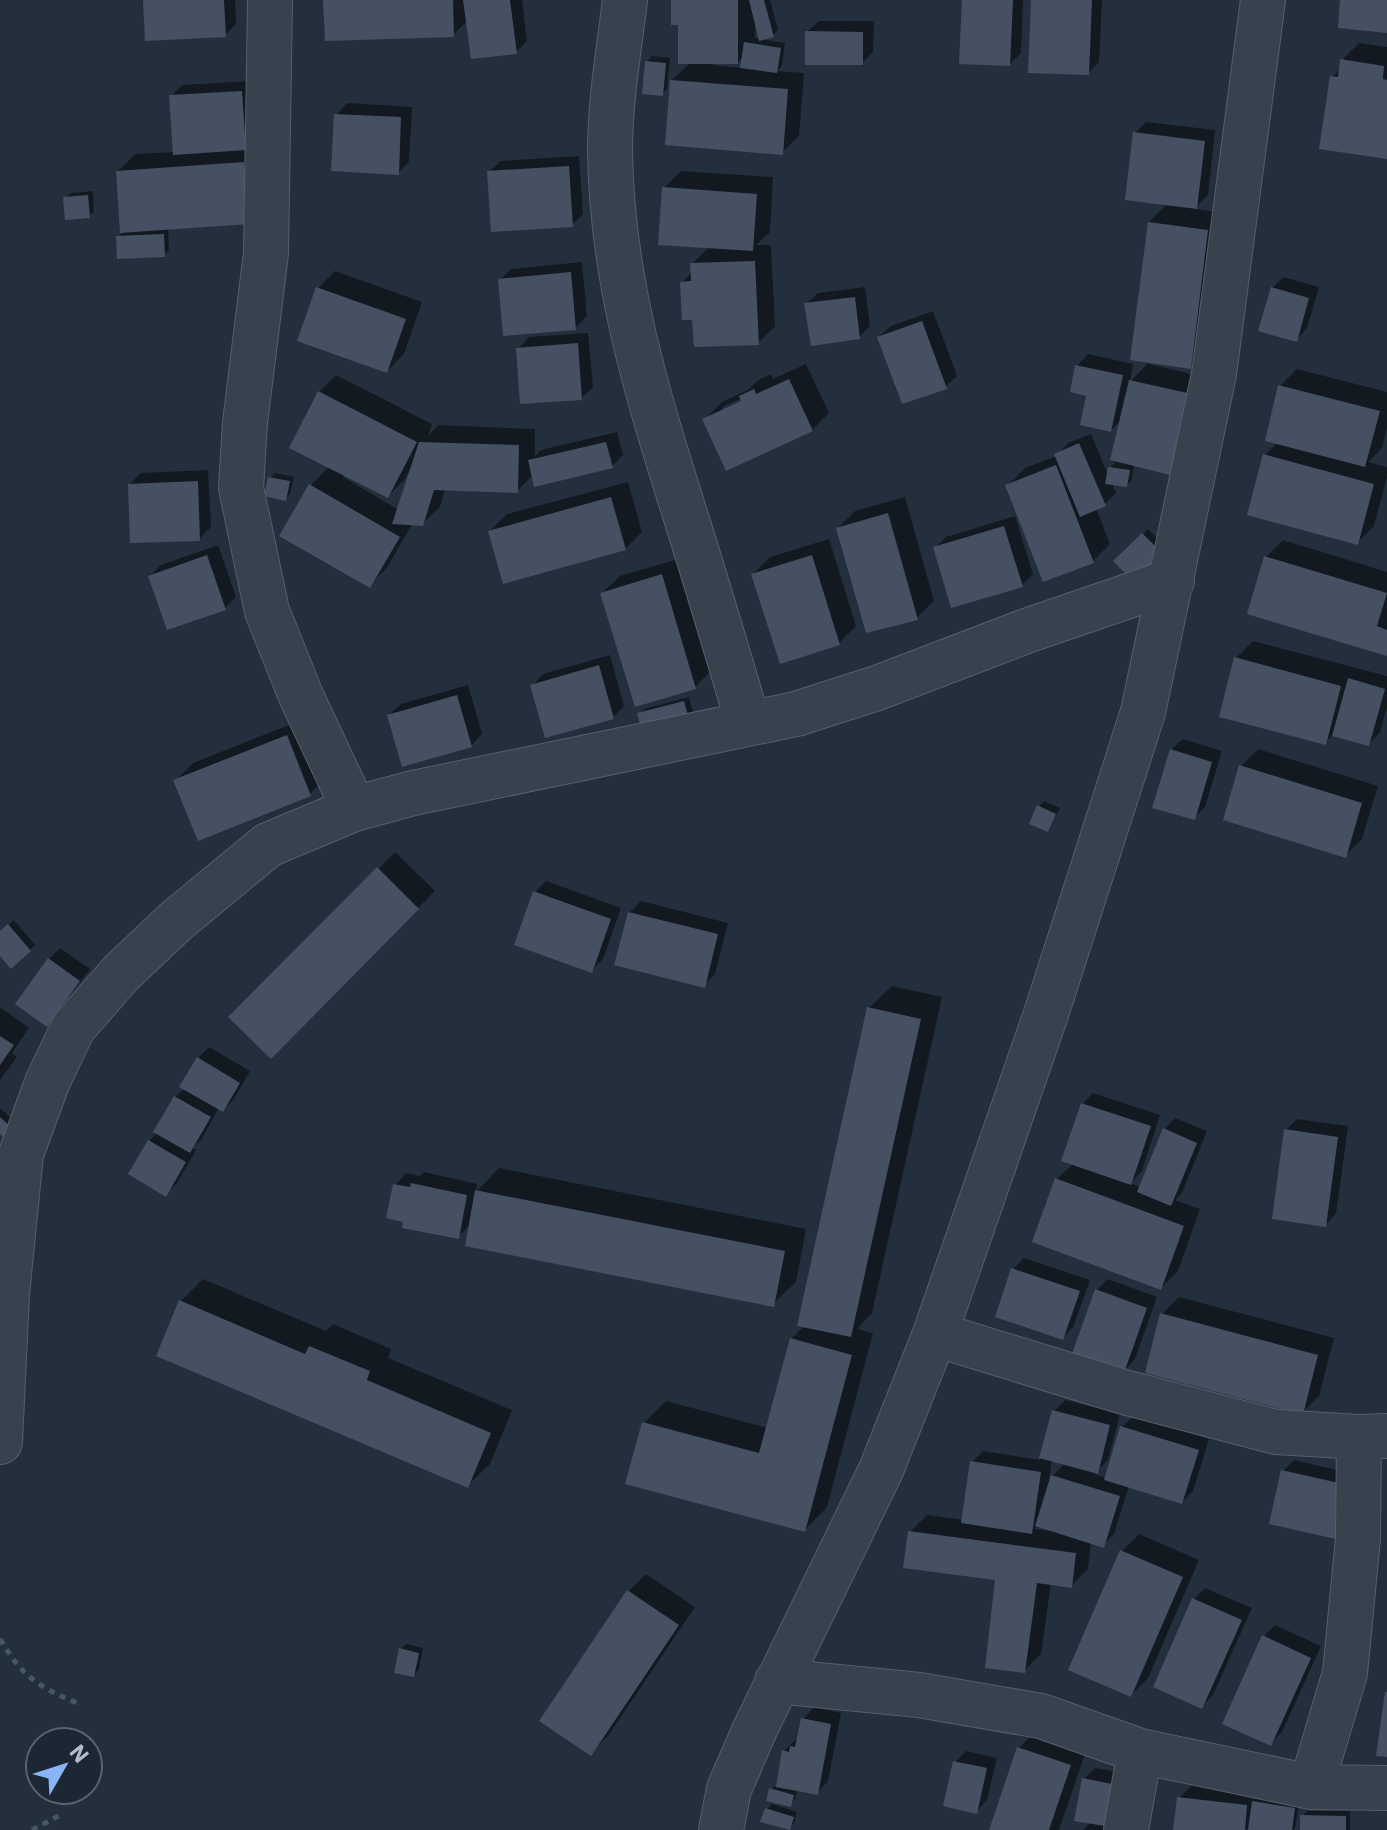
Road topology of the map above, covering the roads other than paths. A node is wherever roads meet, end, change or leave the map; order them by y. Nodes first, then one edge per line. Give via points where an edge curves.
1 (270, 0) edge
2 (625, 0) edge
3 (1263, 0) edge
4 (1172, 581) junction
5 (748, 722) junction
6 (354, 809) junction
7 (7, 1216) edge
8 (935, 1334) junction
9 (1373, 1436) edge
10 (0, 1442) edge
11 (777, 1681) junction
12 (1140, 1751) junction
13 (1311, 1787) junction
14 (1387, 1788) edge
15 (721, 1830) edge
16 (1126, 1830) edge

1 - 6 street via 266,253 241,488 267,611
2 - 5 street via 610,149 615,232 632,333
3 - 4 street via 1214,374
4 - 5 street via 877,688 796,714
4 - 8 street via 1143,712
5 - 6 street
6 - 7 street via 268,845 176,921 73,1028 21,1154
7 - 10 street
8 - 9 street via 1276,1432
8 - 11 street via 881,1470
9 - 13 street via 1345,1673
11 - 12 street via 919,1695 1041,1716
11 - 15 street via 729,1789
12 - 13 street
12 - 16 street
13 - 14 street

